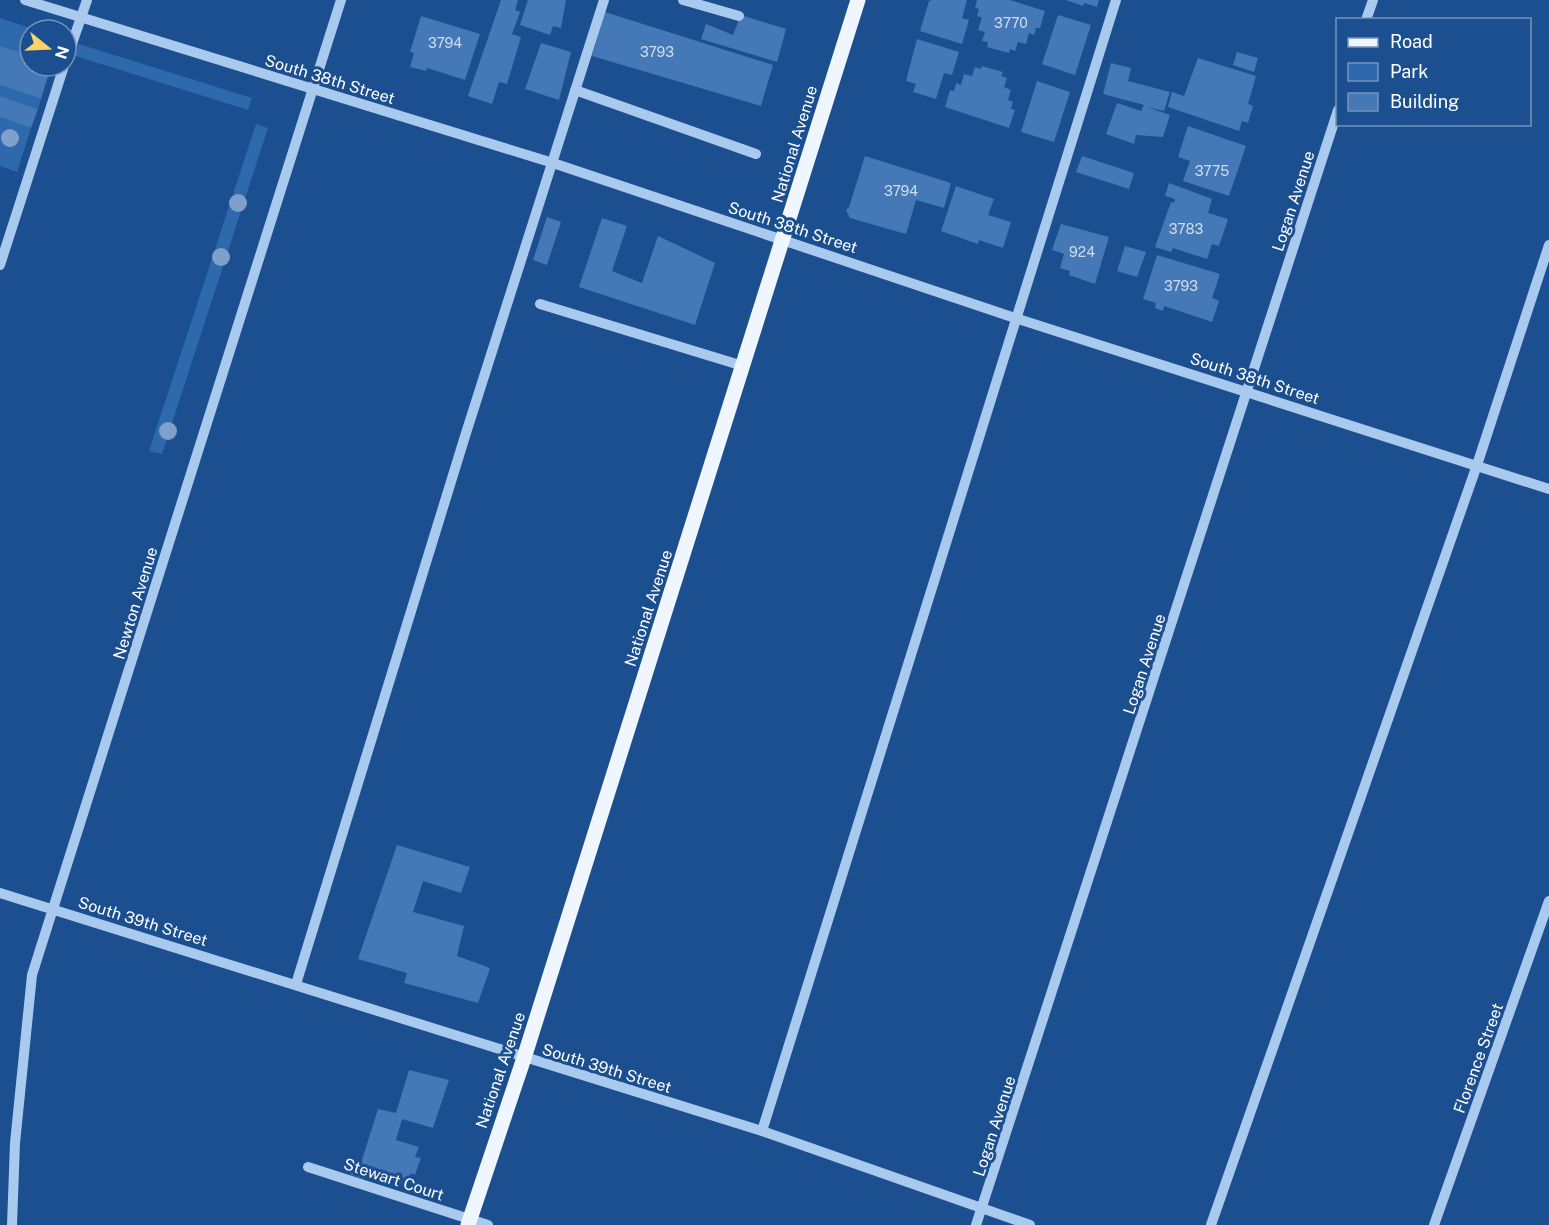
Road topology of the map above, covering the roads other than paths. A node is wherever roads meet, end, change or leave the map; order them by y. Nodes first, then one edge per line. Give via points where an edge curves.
1 (25, 0) edge
2 (87, 0) edge
3 (341, 0) edge
4 (604, 0) edge
5 (683, 0) edge
6 (858, 0) edge
7 (1116, 0) edge
8 (1372, 0) edge
9 (739, 16) dead end
10 (81, 18) junction
11 (1367, 18) edge
12 (78, 27) edge
13 (60, 78) edge
14 (312, 89) junction
15 (575, 90) junction
16 (1336, 116) edge
17 (756, 154) dead end
18 (553, 163) junction
19 (783, 240) junction
20 (1549, 245) edge
21 (0, 265) edge
22 (540, 304) dead end
23 (1016, 318) junction
24 (743, 366) junction
25 (1248, 391) junction
26 (1477, 465) junction
27 (1549, 489) edge
28 (0, 893) edge
29 (1549, 901) edge
30 (55, 909) junction
31 (296, 984) junction
32 (524, 1058) junction
33 (762, 1131) junction
34 (308, 1167) dead end
35 (982, 1210) junction
36 (469, 1222) edge
37 (12, 1225) edge
38 (488, 1225) edge
39 (976, 1225) edge
40 (1030, 1225) edge
41 (1211, 1225) edge
42 (1434, 1225) edge

1 - 10 street, South 38th Street
2 - 10 street
3 - 14 street, Newton Avenue
4 - 15 street
5 - 9 street
6 - 19 main road, National Avenue
7 - 23 street
8 - 11 street
10 - 12 street
10 - 14 street, South 38th Street
13 - 21 street
14 - 18 street, South 38th Street
14 - 30 street, Newton Avenue
15 - 17 street
15 - 18 street
16 - 25 street, Logan Avenue
18 - 19 street, South 38th Street
18 - 31 street
19 - 23 street, South 38th Street
19 - 24 main road, National Avenue
20 - 26 street
22 - 24 street
23 - 25 street, South 38th Street
23 - 33 street
24 - 32 main road, National Avenue
25 - 26 street, South 38th Street
25 - 35 street, Logan Avenue
26 - 27 street, South 38th Street
26 - 41 street
28 - 30 street, South 39th Street
29 - 42 street, Florence Street
30 - 31 street, South 39th Street
30 - 37 street, Newton Avenue via 32,975 17,1122
31 - 32 street, South 39th Street
32 - 33 street, South 39th Street
32 - 36 main road, National Avenue
33 - 35 street, South 39th Street
34 - 36 street, Stewart Court
35 - 39 street, Logan Avenue
35 - 40 street, South 39th Street
36 - 38 street, Stewart Court

